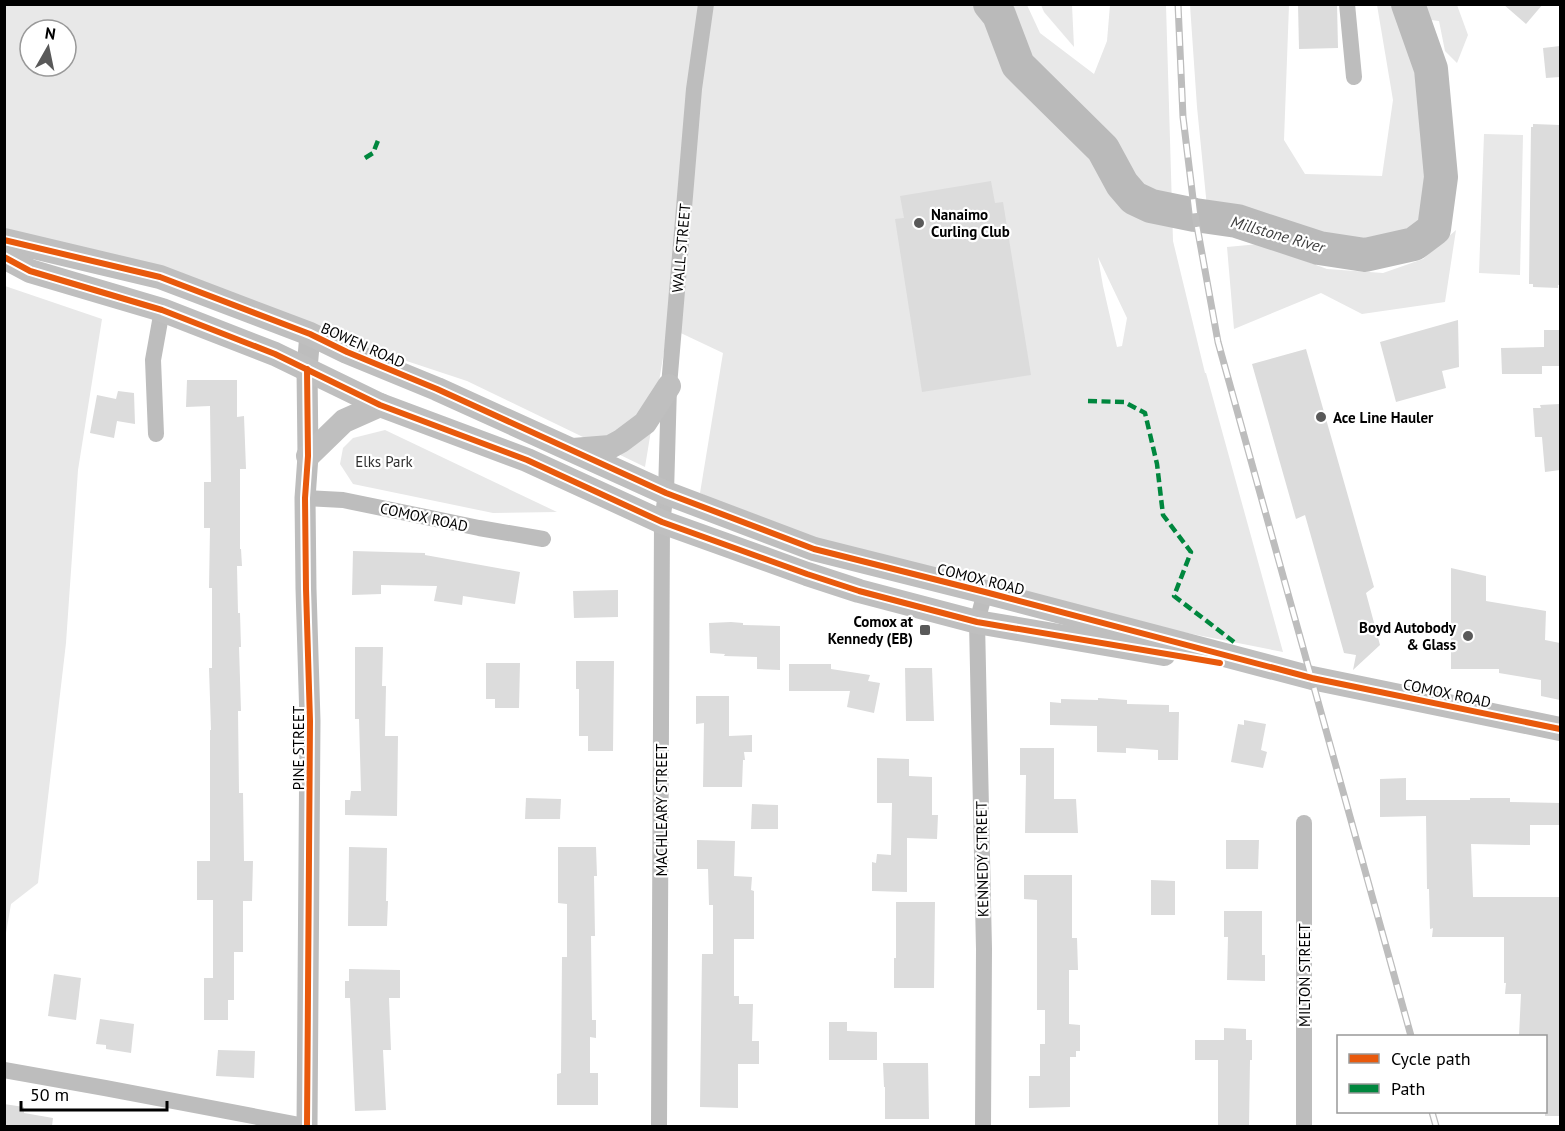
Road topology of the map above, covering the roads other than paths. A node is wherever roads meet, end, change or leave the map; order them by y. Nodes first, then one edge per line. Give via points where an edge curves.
1 (706, 4) edge
2 (1347, 4) edge
3 (1354, 77) dead end
4 (4, 240) edge
5 (4, 257) edge
6 (162, 310) junction
7 (310, 334) junction
8 (307, 369) junction
9 (669, 386) junction
10 (380, 405) junction
11 (156, 434) dead end
12 (571, 450) junction
13 (308, 456) junction
14 (666, 493) junction
15 (305, 498) junction
16 (662, 522) junction
17 (543, 539) dead end
18 (985, 592) junction
19 (977, 622) junction
20 (1294, 674) junction
21 (1560, 729) edge
22 (1304, 823) dead end
23 (4, 1070) edge
24 (248, 1121) edge
25 (306, 1126) edge
26 (659, 1126) edge
27 (984, 1126) edge
28 (1304, 1126) edge

1 - 9 street, WALL STREET via 694,89
2 - 3 street
4 - 7 main road, BOWEN ROAD via 160,277
5 - 6 main road via 30,271
6 - 8 main road
6 - 11 street via 153,360
7 - 8 street, PINE STREET
7 - 12 main road, BOWEN ROAD
8 - 10 main road
8 - 13 street, PINE STREET
9 - 12 main road via 645,423 621,441 610,447
9 - 14 street, WALL STREET
10 - 13 main road via 344,421
10 - 16 main road via 527,460
12 - 14 main road, BOWEN ROAD
13 - 15 street, PINE STREET
14 - 16 street, MACHLEARY STREET
14 - 18 main road, COMOX ROAD via 814,549
15 - 17 street, COMOX ROAD via 343,500
15 - 25 street, PINE STREET via 310,721
16 - 19 main road, COMOX ROAD via 859,591
16 - 26 street, MACHLEARY STREET
18 - 19 street, KENNEDY STREET
18 - 20 main road, COMOX ROAD
19 - 20 main road, COMOX ROAD
19 - 27 street, KENNEDY STREET
20 - 21 main road, COMOX ROAD
22 - 28 street, MILTON STREET
23 - 24 street
24 - 25 street

